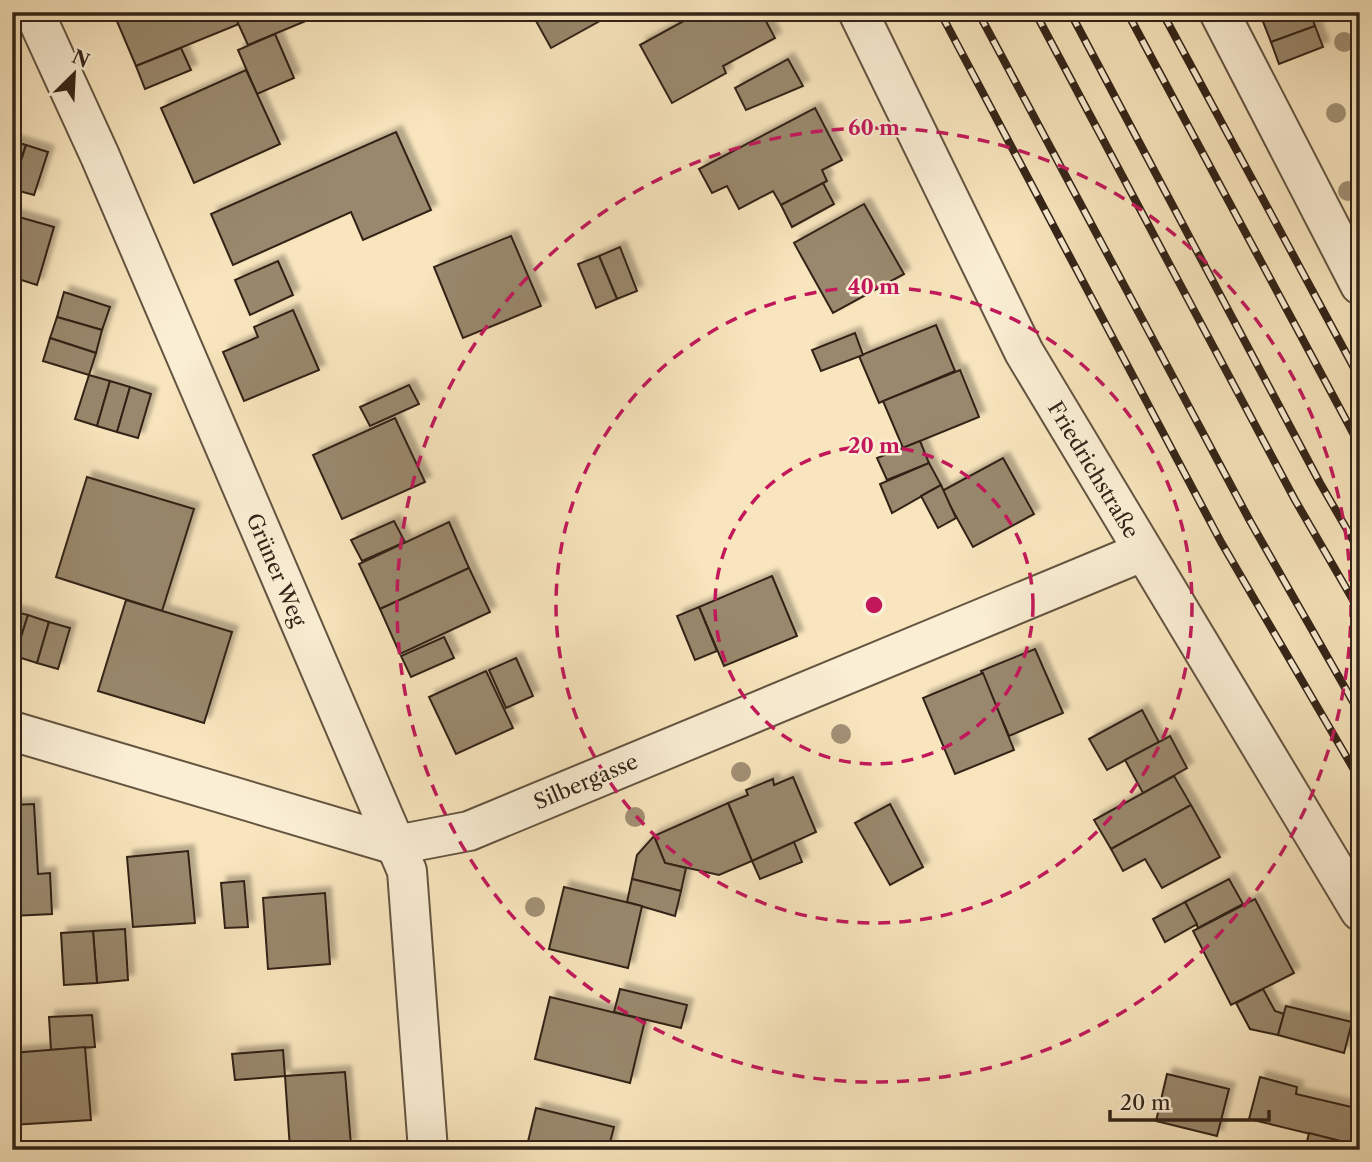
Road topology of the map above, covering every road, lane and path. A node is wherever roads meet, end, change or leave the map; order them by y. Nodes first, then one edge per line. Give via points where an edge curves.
1 (34, 12) edge
2 (858, 12) edge
3 (1219, 12) edge
4 (1360, 285) edge
5 (1142, 552) junction
6 (12, 731) edge
7 (396, 845) junction
8 (1360, 911) edge
9 (428, 1150) edge

1 - 7 street, Grüner Weg
2 - 5 street, Friedrichstraße via 1024,352
3 - 4 street
5 - 7 street, Silbergasse via 469,831
5 - 8 street, Friedrichstraße
6 - 7 street, Silbergasse
7 - 9 street, Grüner Weg via 407,871

